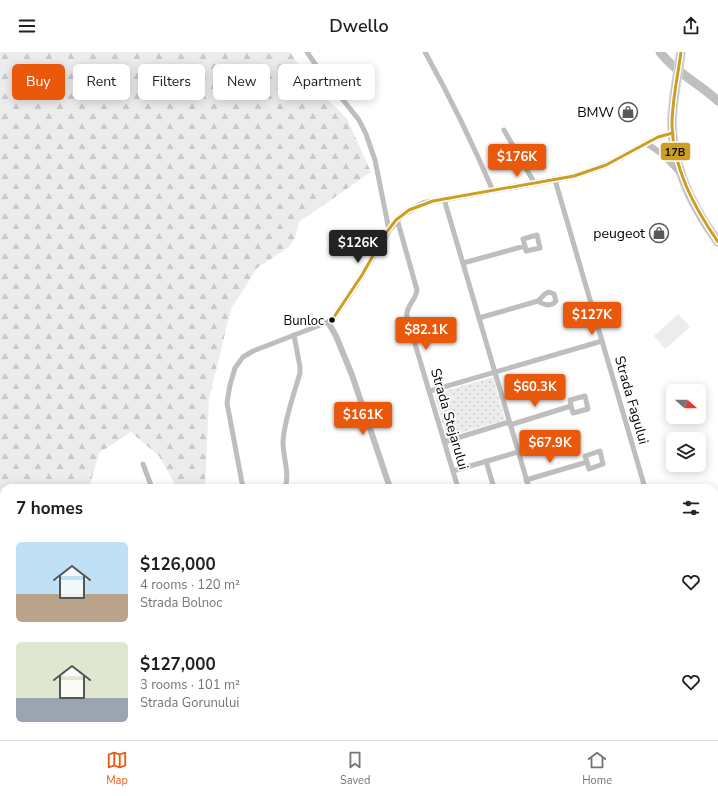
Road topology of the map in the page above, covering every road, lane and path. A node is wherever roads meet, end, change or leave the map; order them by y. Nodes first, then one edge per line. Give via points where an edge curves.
1 (308, 52) edge
2 (425, 52) edge
3 (681, 52) edge
4 (504, 130) dead end
5 (673, 133) junction
6 (646, 143) junction
7 (682, 175) junction
8 (554, 180) junction
9 (535, 184) junction
10 (492, 191) junction
11 (444, 199) junction
12 (397, 219) junction
13 (389, 230) junction
14 (718, 242) edge
15 (525, 246) dead end
16 (463, 263) junction
17 (538, 301) dead end
18 (479, 318) junction
19 (328, 322) junction
20 (294, 335) junction
21 (602, 341) junction
22 (495, 372) junction
23 (430, 391) junction
24 (571, 406) dead end
25 (510, 423) junction
26 (444, 442) junction
27 (518, 452) junction
28 (486, 461) junction
29 (587, 462) dead end
30 (143, 464) dead end
31 (453, 471) junction
32 (526, 480) junction
33 (150, 484) edge
34 (242, 484) edge
35 (287, 484) edge
36 (388, 484) edge
37 (457, 484) edge
38 (493, 484) edge
39 (528, 484) edge
40 (644, 484) edge

1 - 13 street via 359,120 366,134 375,160
2 - 10 street via 473,146
3 - 5 highway via 673,106
4 - 9 street
5 - 6 street
5 - 7 highway
6 - 7 street via 662,154
6 - 8 street via 596,169
7 - 14 highway via 694,205
8 - 9 street
8 - 21 street, Strada Fagului
9 - 10 street
10 - 11 street
11 - 12 street via 416,206
11 - 16 street
12 - 13 street
12 - 23 street, Strada Stejarului via 417,290 407,313
13 - 19 street via 356,285
15 - 16 street
16 - 18 street
17 - 18 street
18 - 22 street
19 - 20 street
19 - 36 street via 352,375
20 - 34 street via 245,355 233,372 227,403
20 - 35 street via 300,373 283,442
21 - 22 street
21 - 40 street, Strada Fagului
22 - 23 street
22 - 25 street
23 - 26 street, Strada Stejarului
24 - 25 street
25 - 26 street
25 - 27 street
26 - 31 street, Strada Stejarului
27 - 28 street
27 - 32 street
28 - 31 street
28 - 38 street
29 - 32 street
30 - 33 street
31 - 37 street, Strada Stejarului
32 - 39 street

